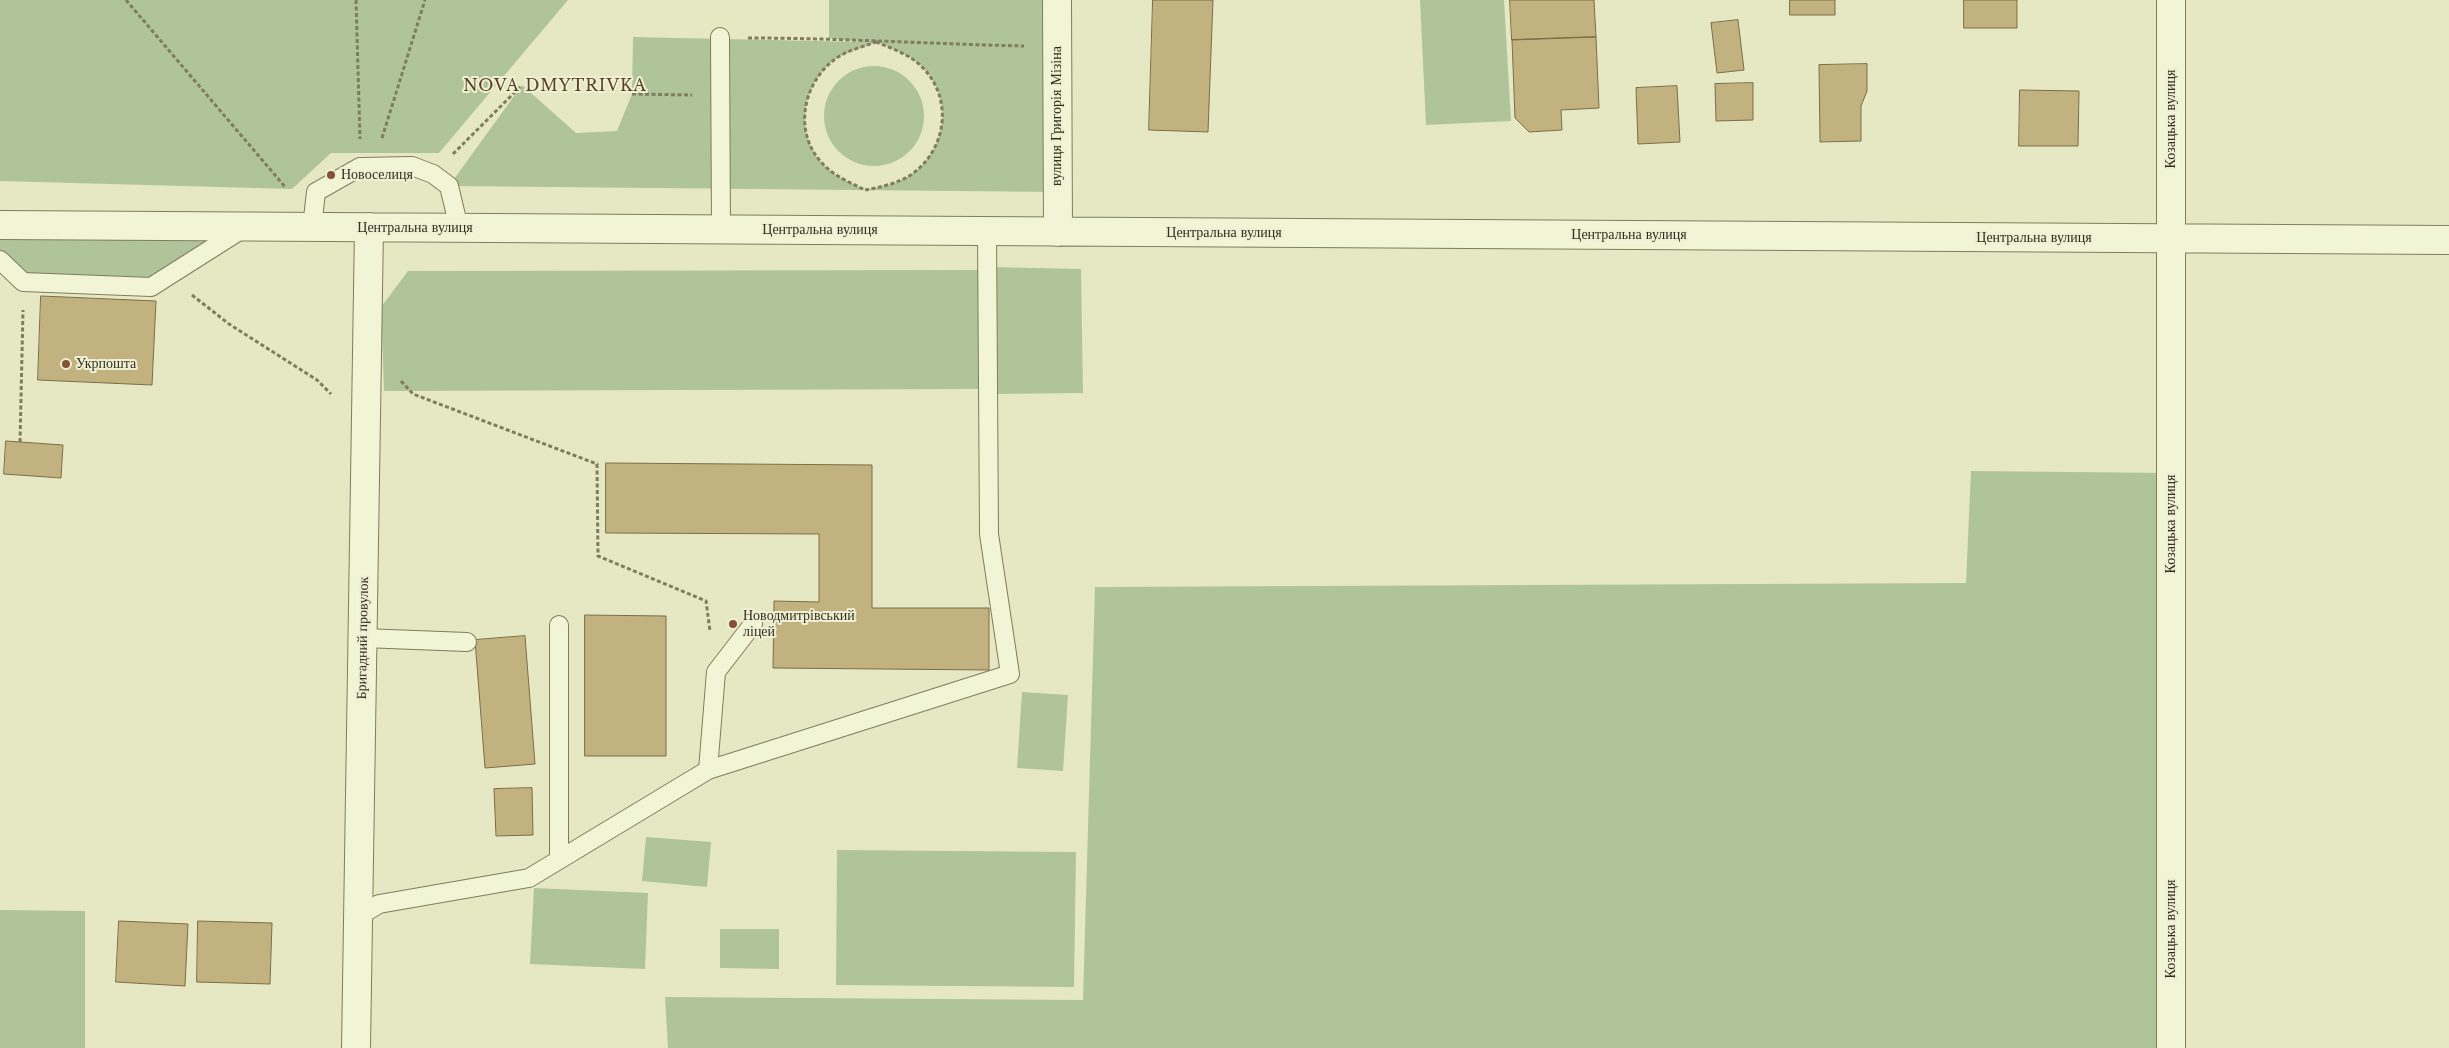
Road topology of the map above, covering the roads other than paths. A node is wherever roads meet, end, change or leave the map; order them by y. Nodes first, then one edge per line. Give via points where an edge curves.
1 (1057, 0) edge
2 (2171, 0) edge
3 (720, 38) road end
4 (0, 225) edge
5 (246, 227) junction
6 (312, 227) junction
7 (369, 227) junction
8 (459, 228) junction
9 (721, 230) junction
10 (987, 231) junction
11 (1058, 232) junction
12 (2171, 238) junction
13 (2449, 240) edge
14 (0, 260) edge
15 (753, 624) dead end
16 (559, 625) dead end
17 (363, 638) junction
18 (467, 642) dead end
19 (708, 770) junction
20 (559, 860) junction
21 (359, 916) junction
22 (356, 1048) edge
23 (2171, 1048) edge

1 - 11 street, вулиця Григорія Мізіна
2 - 12 street, Козацька вулиця
3 - 9 lane
4 - 5 street, Центральна вулиця
5 - 6 street, Центральна вулиця
5 - 14 lane via 151,287 23,282
6 - 7 street, Центральна вулиця
6 - 8 lane via 316,192 367,167 412,166 433,174 449,186
7 - 8 street, Центральна вулиця
7 - 17 street, Бригадний провулок
8 - 9 street, Центральна вулиця
9 - 10 street, Центральна вулиця
10 - 11 street, Центральна вулиця
10 - 19 lane via 989,534 1010,674
11 - 12 street, Центральна вулиця
12 - 13 street, Центральна вулиця
12 - 23 street, Козацька вулиця
15 - 19 lane via 716,672
16 - 20 lane
17 - 18 lane
17 - 21 street, Бригадний провулок
19 - 20 lane
20 - 21 lane via 529,878 379,904
21 - 22 street, Бригадний провулок

